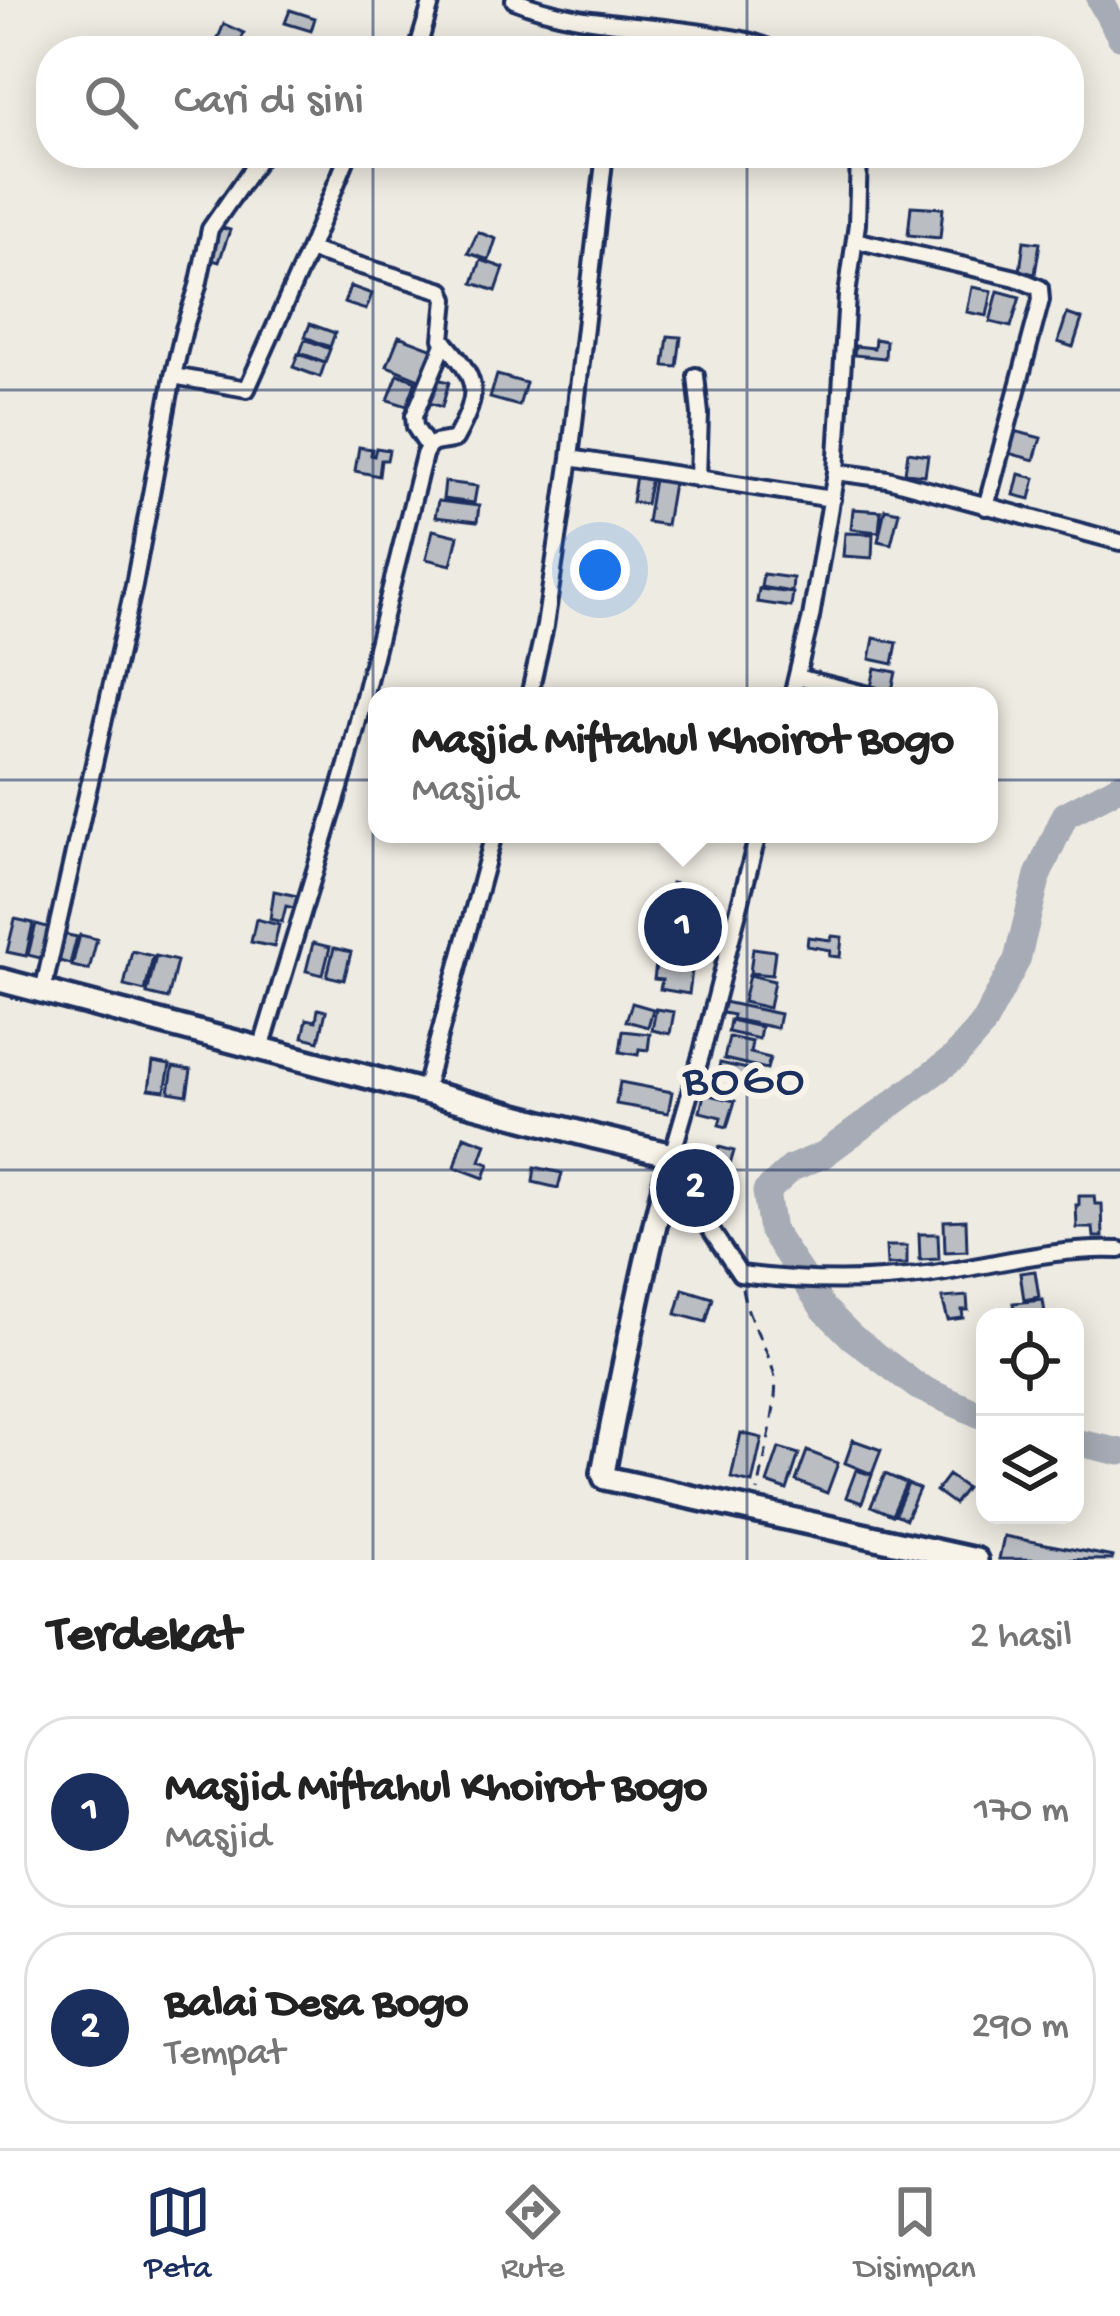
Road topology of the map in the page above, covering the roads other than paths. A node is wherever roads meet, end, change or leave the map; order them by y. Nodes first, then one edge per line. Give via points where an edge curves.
1 (432, 0) edge
2 (514, 0) edge
3 (662, 28) junction
4 (421, 36) edge
5 (629, 36) edge
6 (710, 36) edge
7 (252, 168) edge
8 (344, 168) edge
9 (603, 168) edge
10 (858, 168) edge
11 (855, 240) junction
12 (309, 250) junction
13 (445, 342) junction
14 (172, 376) junction
15 (696, 376) dead end
16 (428, 447) junction
17 (569, 458) junction
18 (836, 472) junction
19 (698, 479) junction
20 (832, 499) junction
21 (986, 507) junction
22 (1120, 542) edge
23 (796, 677) junction
24 (531, 687) edge
25 (794, 687) edge
26 (837, 687) edge
27 (492, 843) edge
28 (756, 843) edge
29 (0, 980) edge
30 (43, 992) junction
31 (261, 1049) junction
32 (424, 1092) junction
33 (672, 1155) junction
34 (662, 1193) junction
35 (1120, 1250) edge
36 (976, 1560) edge

1 - 4 street
2 - 3 street via 560,16
3 - 5 street
3 - 6 street
7 - 14 street via 210,229
8 - 12 street
9 - 17 street
10 - 11 street
11 - 18 street
11 - 21 street via 1040,288
12 - 13 street via 442,291
12 - 14 street via 247,389
13 - 16 street via 414,416
13 - 16 street via 473,379 470,406 455,440
14 - 30 street
15 - 19 street
16 - 31 street via 346,766
17 - 19 street
17 - 24 street
18 - 20 street
18 - 21 street
19 - 20 street
20 - 23 street
21 - 22 street
23 - 25 street
23 - 26 street
27 - 32 street
28 - 33 street
29 - 30 street
30 - 31 street
31 - 32 street
32 - 33 street
33 - 34 street
34 - 35 street via 700,1214 740,1274 770,1278 896,1279
34 - 36 street via 604,1476

